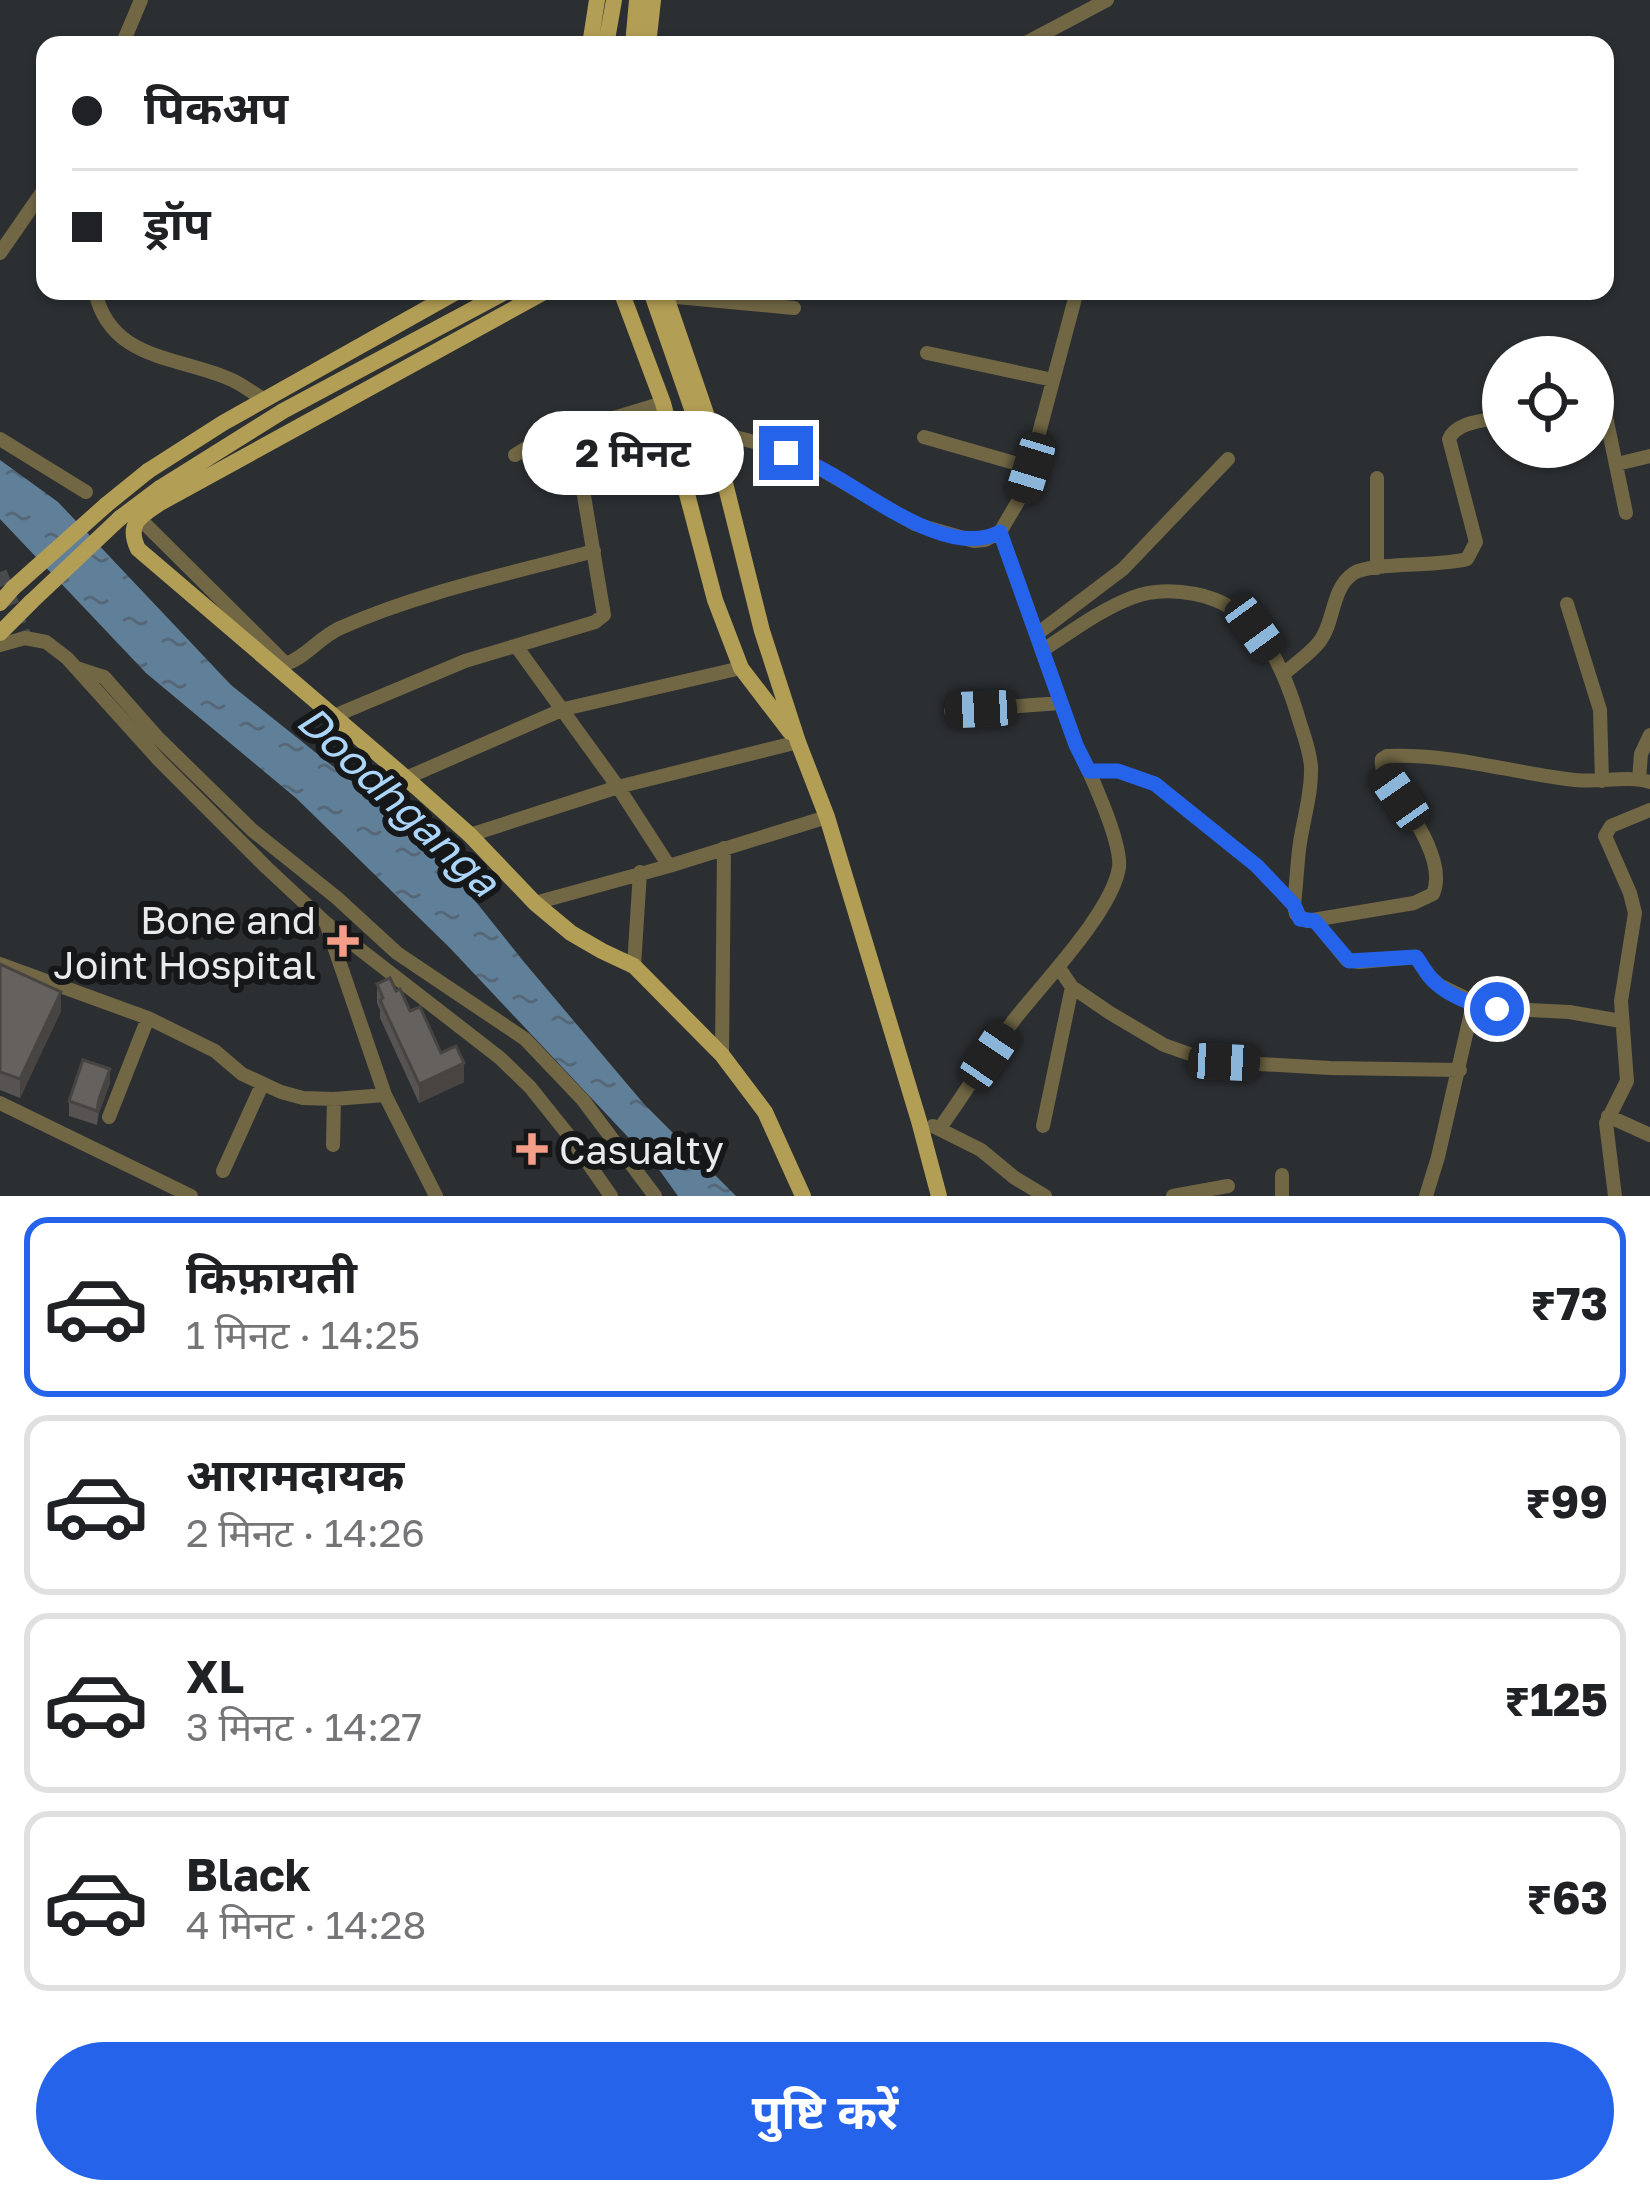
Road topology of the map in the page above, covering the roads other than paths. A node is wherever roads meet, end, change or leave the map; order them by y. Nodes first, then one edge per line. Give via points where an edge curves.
1 (141, 0) edge
2 (597, 0) edge
3 (614, 0) edge
4 (637, 0) edge
5 (652, 0) edge
6 (1107, 0) edge
7 (126, 36) edge
8 (591, 36) edge
9 (608, 36) edge
10 (633, 36) edge
11 (649, 36) edge
12 (1039, 36) edge
13 (36, 201) edge
14 (0, 253) edge
15 (97, 300) edge
16 (442, 300) edge
17 (490, 300) edge
18 (515, 300) edge
19 (530, 300) edge
20 (624, 300) edge
21 (663, 300) edge
22 (664, 300) edge
23 (727, 300) edge
24 (1072, 300) edge
25 (794, 308) dead end
26 (675, 322) junction
27 (639, 339) junction
28 (927, 353) dead end
29 (1053, 380) junction
30 (265, 400) junction
31 (663, 403) junction
32 (1482, 422) edge
33 (262, 424) junction
34 (579, 428) junction
35 (705, 428) junction
36 (924, 437) dead end
37 (0, 439) edge
38 (1614, 451) edge
39 (515, 455) dead end
40 (1650, 456) edge
41 (1228, 459) dead end
42 (1617, 464) junction
43 (1031, 468) junction
44 (1377, 478) dead end
45 (86, 492) dead end
46 (1626, 513) dead end
47 (134, 516) junction
48 (1000, 532) junction
49 (594, 551) junction
50 (1377, 568) junction
51 (0, 601) edge
52 (1567, 604) dead end
53 (22, 611) junction
54 (0, 633) edge
55 (1037, 634) junction
56 (46, 643) junction
57 (0, 646) edge
58 (516, 646) junction
59 (1043, 650) junction
60 (76, 668) junction
61 (740, 668) junction
62 (1285, 673) junction
63 (1061, 703) junction
64 (563, 709) junction
65 (951, 711) dead end
66 (334, 716) junction
67 (1650, 735) edge
68 (798, 742) junction
69 (1089, 771) junction
70 (406, 778) junction
71 (1644, 780) edge
72 (1602, 782) junction
73 (618, 787) junction
74 (1650, 810) edge
75 (827, 817) junction
76 (470, 835) junction
77 (724, 848) junction
78 (669, 866) junction
79 (640, 872) junction
80 (535, 903) junction
81 (1294, 905) junction
82 (1315, 921) junction
83 (326, 923) junction
84 (0, 964) edge
85 (634, 966) junction
86 (1059, 968) junction
87 (1072, 987) junction
88 (1473, 1004) junction
89 (148, 1018) junction
90 (1621, 1021) junction
91 (722, 1055) junction
92 (1460, 1070) junction
93 (262, 1085) junction
94 (386, 1095) junction
95 (334, 1099) junction
96 (0, 1103) edge
97 (1609, 1115) junction
98 (110, 1117) dead end
99 (919, 1120) junction
100 (1043, 1126) dead end
101 (940, 1128) junction
102 (1650, 1135) edge
103 (333, 1145) dead end
104 (223, 1171) dead end
105 (1282, 1175) dead end
106 (1228, 1186) dead end
107 (191, 1196) edge
108 (436, 1196) edge
109 (611, 1196) edge
110 (655, 1196) edge
111 (803, 1196) edge
112 (939, 1196) edge
113 (1045, 1196) edge
114 (1173, 1196) edge
115 (1282, 1196) edge
116 (1426, 1196) edge
117 (1615, 1196) edge

1 - 7 street
2 - 8 main road
3 - 9 main road
4 - 10 main road
5 - 11 main road
6 - 12 street
13 - 14 street
15 - 30 street via 113,328 142,351 230,379
16 - 30 main road
17 - 33 main road
18 - 33 main road via 289,427
19 - 47 main road
20 - 27 main road
21 - 35 main road, bridge
22 - 26 main road
23 - 25 street
24 - 29 street
26 - 27 main road
26 - 35 main road
27 - 31 main road
28 - 29 street
29 - 43 street
30 - 51 main road, bridge via 148,471
31 - 34 street
31 - 61 main road
32 - 50 street via 1458,427 1449,440 1476,542 1467,559
33 - 53 main road, bridge via 120,518
34 - 39 street
34 - 49 street
35 - 48 street via 812,464 915,524 974,541
35 - 68 main road via 748,616 762,631
36 - 43 street
37 - 45 street
38 - 42 street
40 - 42 street
41 - 55 street via 1123,569
42 - 46 street
43 - 48 street
44 - 50 street
47 - 49 street via 286,664 333,631 419,598
47 - 66 main road via 138,549
48 - 55 street
49 - 58 street via 604,615
50 - 62 street via 1343,583 1321,640
52 - 72 street via 1600,710
53 - 54 main road, bridge
53 - 56 street
55 - 59 street
56 - 57 street via 25,638
56 - 60 street
58 - 64 street
58 - 66 street
59 - 62 street via 1131,598 1178,590 1236,609
59 - 63 street
60 - 83 street
60 - 110 street via 104,677 252,830 397,952 525,1039
61 - 64 street
61 - 68 main road
62 - 81 street via 1311,770
63 - 65 street
63 - 69 street
64 - 70 street
64 - 73 street
66 - 70 main road
67 - 71 street via 1640,754
68 - 73 street
68 - 75 main road
69 - 81 street via 1155,784
69 - 86 street via 1119,869
70 - 76 main road
71 - 72 street
72 - 82 street via 1387,756 1381,770 1416,822 1437,885 1414,903
73 - 76 street
73 - 78 street
74 - 90 street via 1605,836 1635,913
75 - 77 street
75 - 99 main road
76 - 80 main road
77 - 78 street
77 - 91 street
78 - 79 street
79 - 80 street
79 - 85 street
80 - 85 main road
81 - 82 street via 1300,919
82 - 88 street via 1349,961 1416,957 1433,980
83 - 94 street
83 - 109 street via 500,1058
84 - 89 street
85 - 91 main road
86 - 87 street
86 - 101 street
87 - 92 street via 1153,1039 1198,1057
87 - 100 street
88 - 90 street
88 - 92 street
89 - 93 street
89 - 98 street
90 - 97 street via 1627,1081
91 - 111 main road via 765,1112
92 - 116 street
93 - 95 street
93 - 104 street
94 - 95 street
94 - 108 street
95 - 103 street
96 - 107 street
97 - 102 street
97 - 117 street
99 - 101 street
99 - 112 main road
101 - 113 street
105 - 115 street
106 - 114 street

